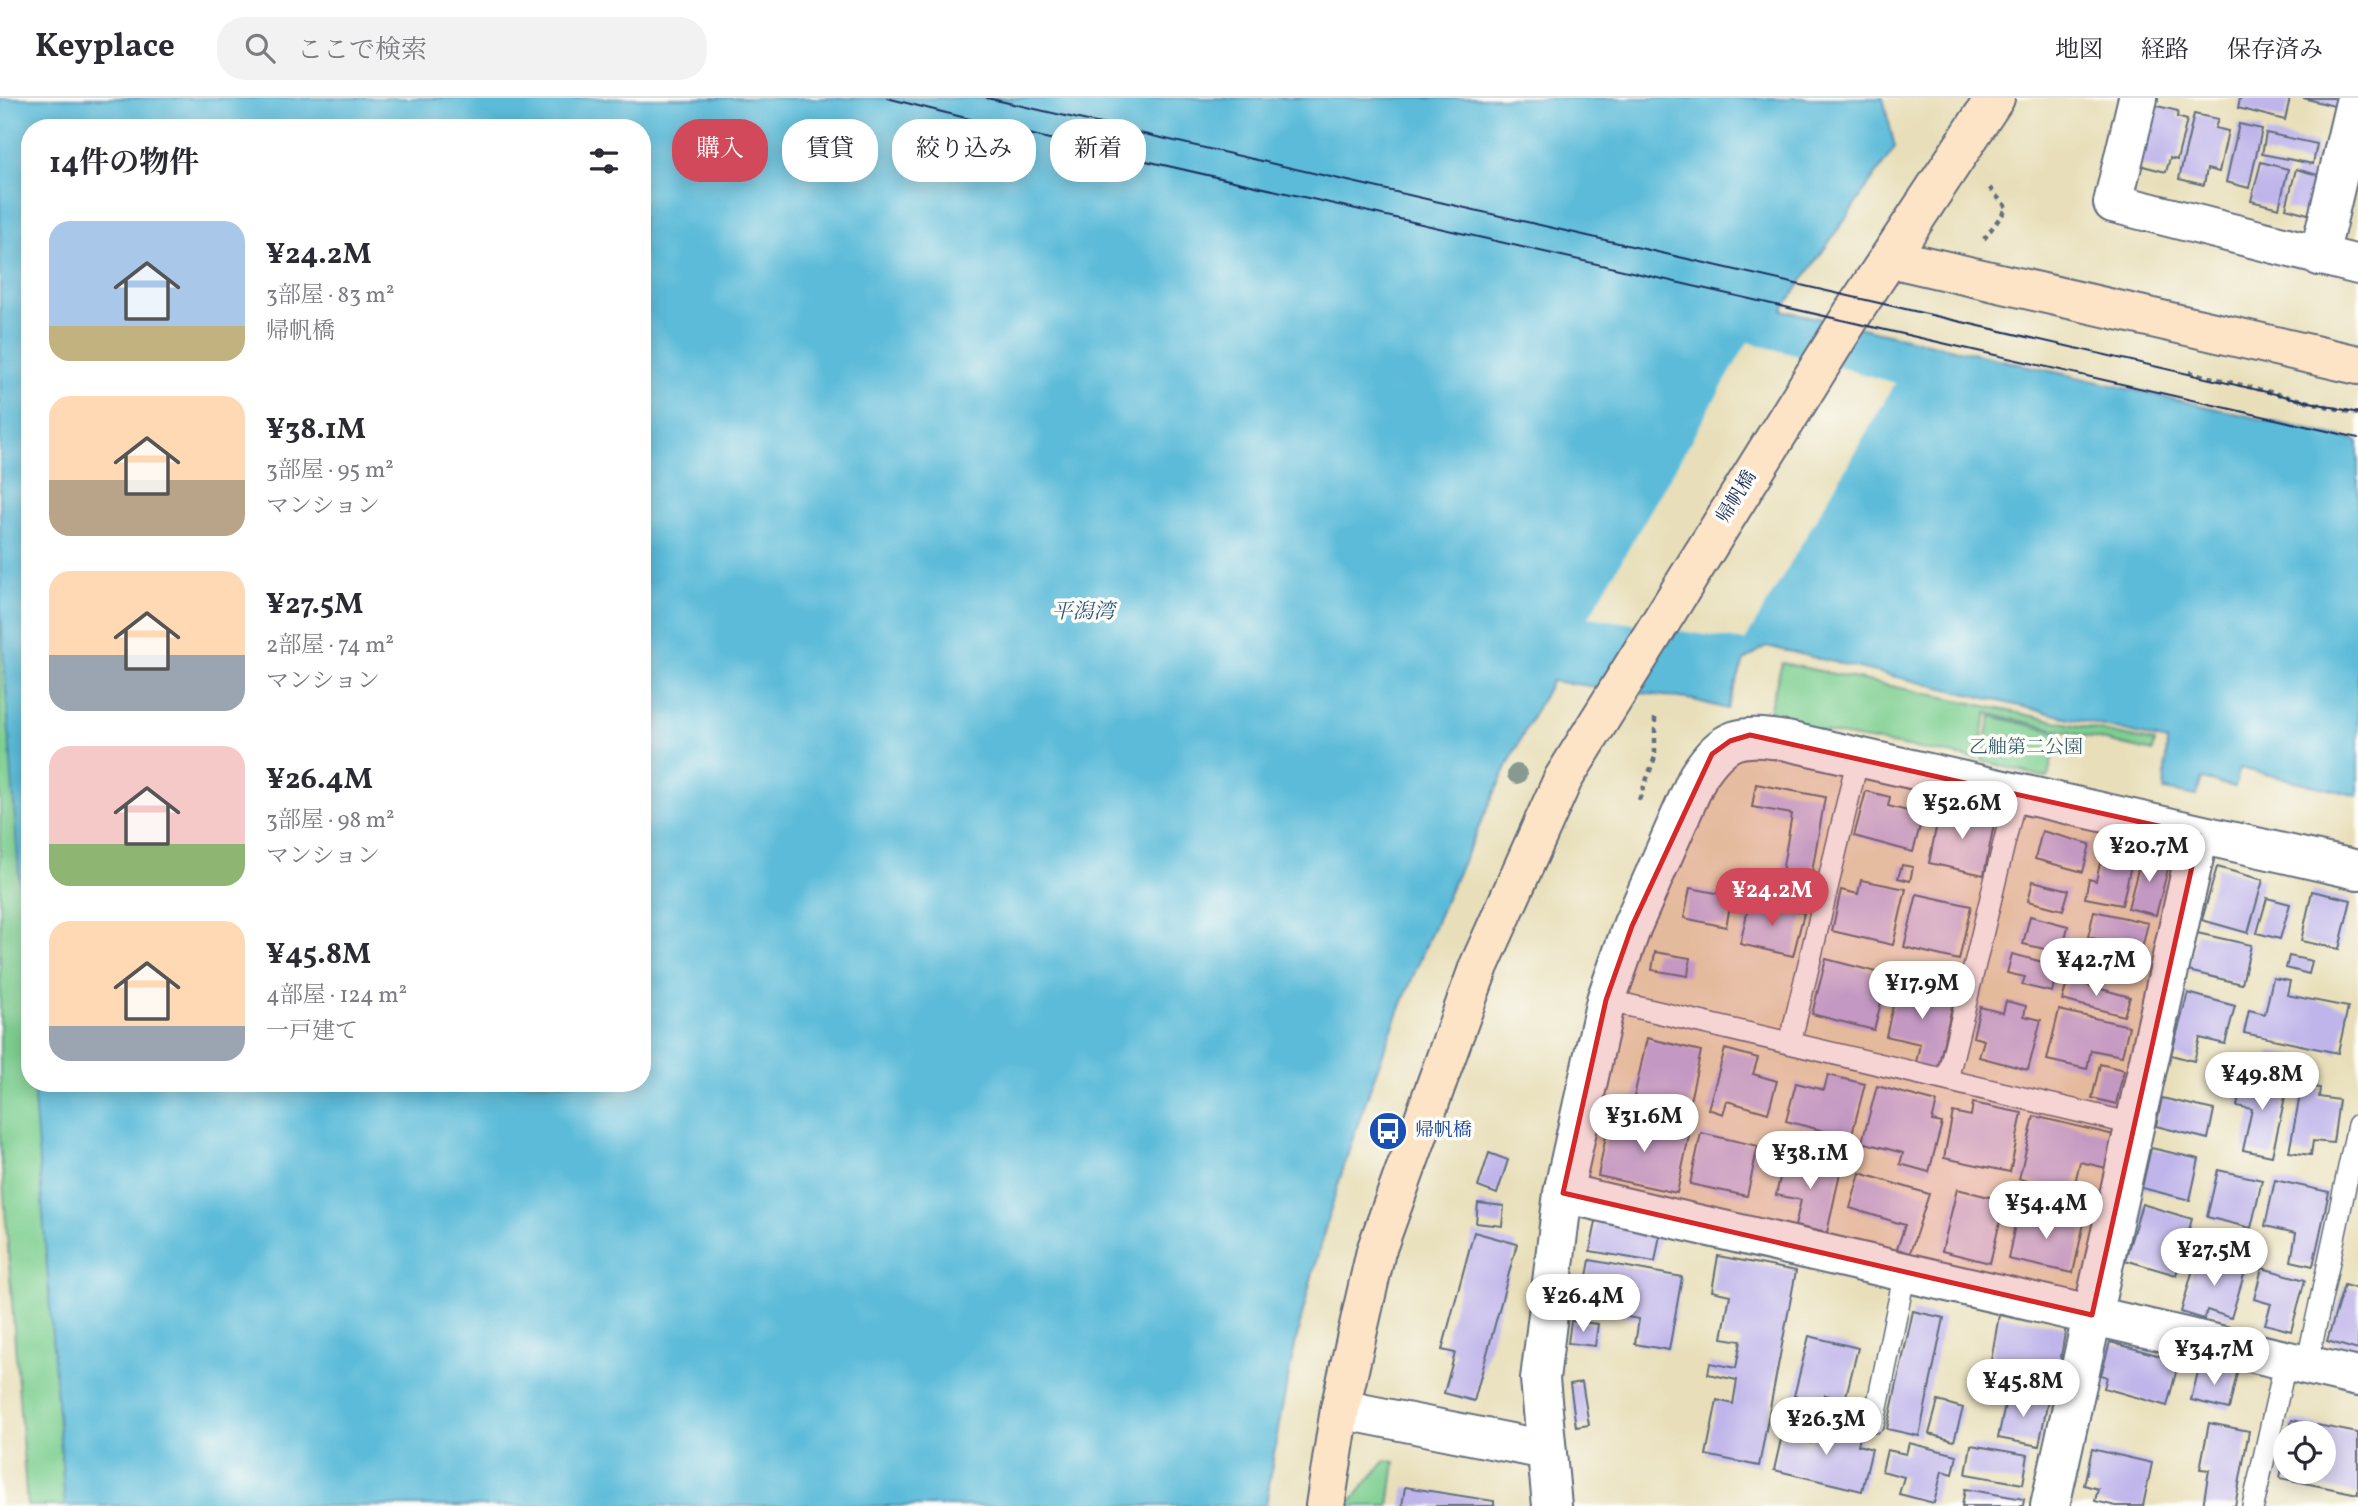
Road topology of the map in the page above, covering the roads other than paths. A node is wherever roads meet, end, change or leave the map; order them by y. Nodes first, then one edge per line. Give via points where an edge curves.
1 (1995, 98) edge
2 (2138, 98) edge
3 (2356, 98) edge
4 (2319, 256) junction
5 (1890, 258) junction
6 (2358, 265) edge
7 (2358, 365) edge
8 (1858, 758) junction
9 (2016, 794) junction
10 (2199, 835) junction
11 (2358, 870) edge
12 (1606, 1000) junction
13 (1790, 1043) junction
14 (1947, 1080) junction
15 (2133, 1124) junction
16 (2358, 1125) edge
17 (1563, 1194) junction
18 (1905, 1272) junction
19 (2092, 1315) junction
20 (2297, 1362) junction
21 (2358, 1377) edge
22 (1340, 1409) junction
23 (1874, 1422) dead end
24 (1546, 1450) junction
25 (1325, 1506) edge
26 (1552, 1506) edge
27 (2050, 1506) edge
28 (2253, 1506) edge

1 - 5 street, 帰帆橋
2 - 4 street via 2113,203
3 - 4 street
4 - 6 street
5 - 7 street
5 - 22 street, 帰帆橋 via 1563,779 1475,978 1376,1251
8 - 9 street
8 - 12 street via 1750,735 1730,741 1712,754 1638,914
8 - 13 lane
9 - 10 street
9 - 14 lane
10 - 11 street
10 - 15 street
12 - 13 lane
12 - 17 street
13 - 14 lane
14 - 15 lane
15 - 19 street
16 - 20 lane
17 - 18 street
17 - 24 street via 1540,1379
18 - 19 street
18 - 23 lane
19 - 20 street
19 - 27 street
20 - 21 street
20 - 28 lane
22 - 24 street
22 - 25 street, 帰帆橋
24 - 26 street

